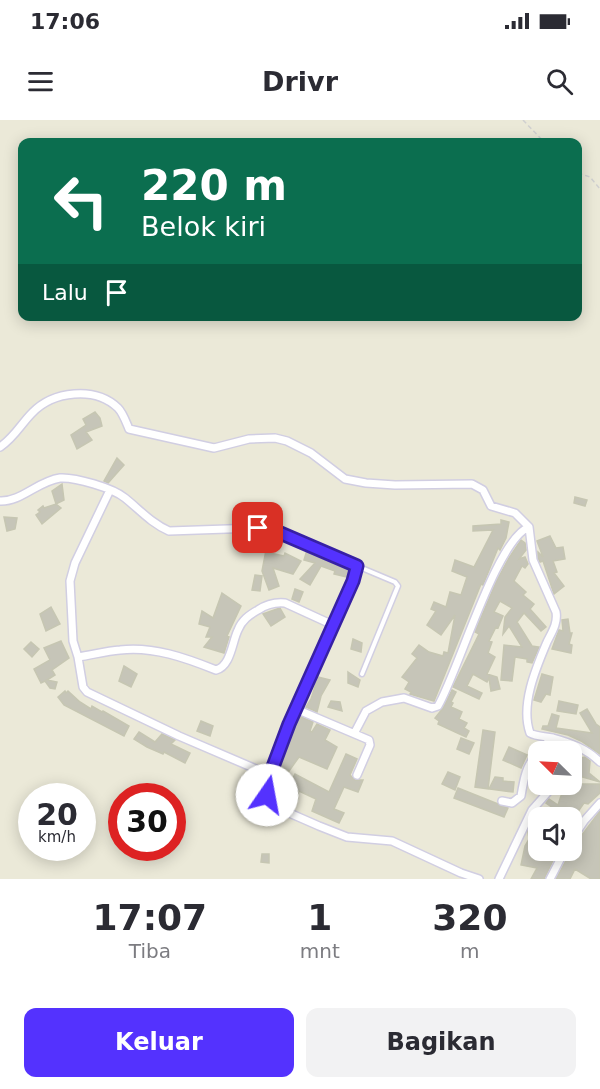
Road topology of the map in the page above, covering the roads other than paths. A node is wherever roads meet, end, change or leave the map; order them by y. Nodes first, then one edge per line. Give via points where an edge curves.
1 (0, 447) edge
2 (110, 490) junction
3 (0, 501) edge
4 (529, 527) junction
5 (357, 566) junction
6 (333, 625) junction
7 (78, 657) junction
8 (362, 674) dead end
9 (296, 709) junction
10 (355, 732) junction
11 (551, 738) junction
12 (548, 741) edge
13 (561, 741) edge
14 (582, 748) edge
15 (600, 762) edge
16 (528, 766) edge
17 (270, 775) junction
18 (357, 775) dead end
19 (545, 795) edge
20 (502, 801) dead end
21 (600, 803) edge
22 (582, 824) edge
23 (559, 861) edge
24 (479, 879) edge
25 (499, 879) edge
26 (550, 879) edge

1 - 4 street via 33,411 48,402 70,394 93,396 119,409 133,431 214,448 249,439 275,438 311,453 345,480 395,485 472,484 483,490 491,506 515,513
2 - 3 street via 59,478
2 - 5 street via 169,531 271,529
2 - 7 street via 70,581 72,633
4 - 10 street via 517,535 489,583 438,706 432,708 404,698 382,702 366,711
4 - 11 street via 533,560 557,620 530,692 527,725 535,736
5 - 6 street
5 - 8 lane via 398,586
6 - 7 street via 285,603 264,606 242,622 225,665 216,670 167,653 140,649
6 - 9 street
7 - 17 street via 82,687 87,692
9 - 10 street
9 - 17 street
10 - 18 street via 369,740 370,745
11 - 12 street
11 - 13 street
14 - 15 street
16 - 20 street via 521,796 512,803
17 - 24 street via 265,788 267,795 287,812 347,837 392,841
19 - 25 street via 532,810
21 - 22 street
23 - 26 street

